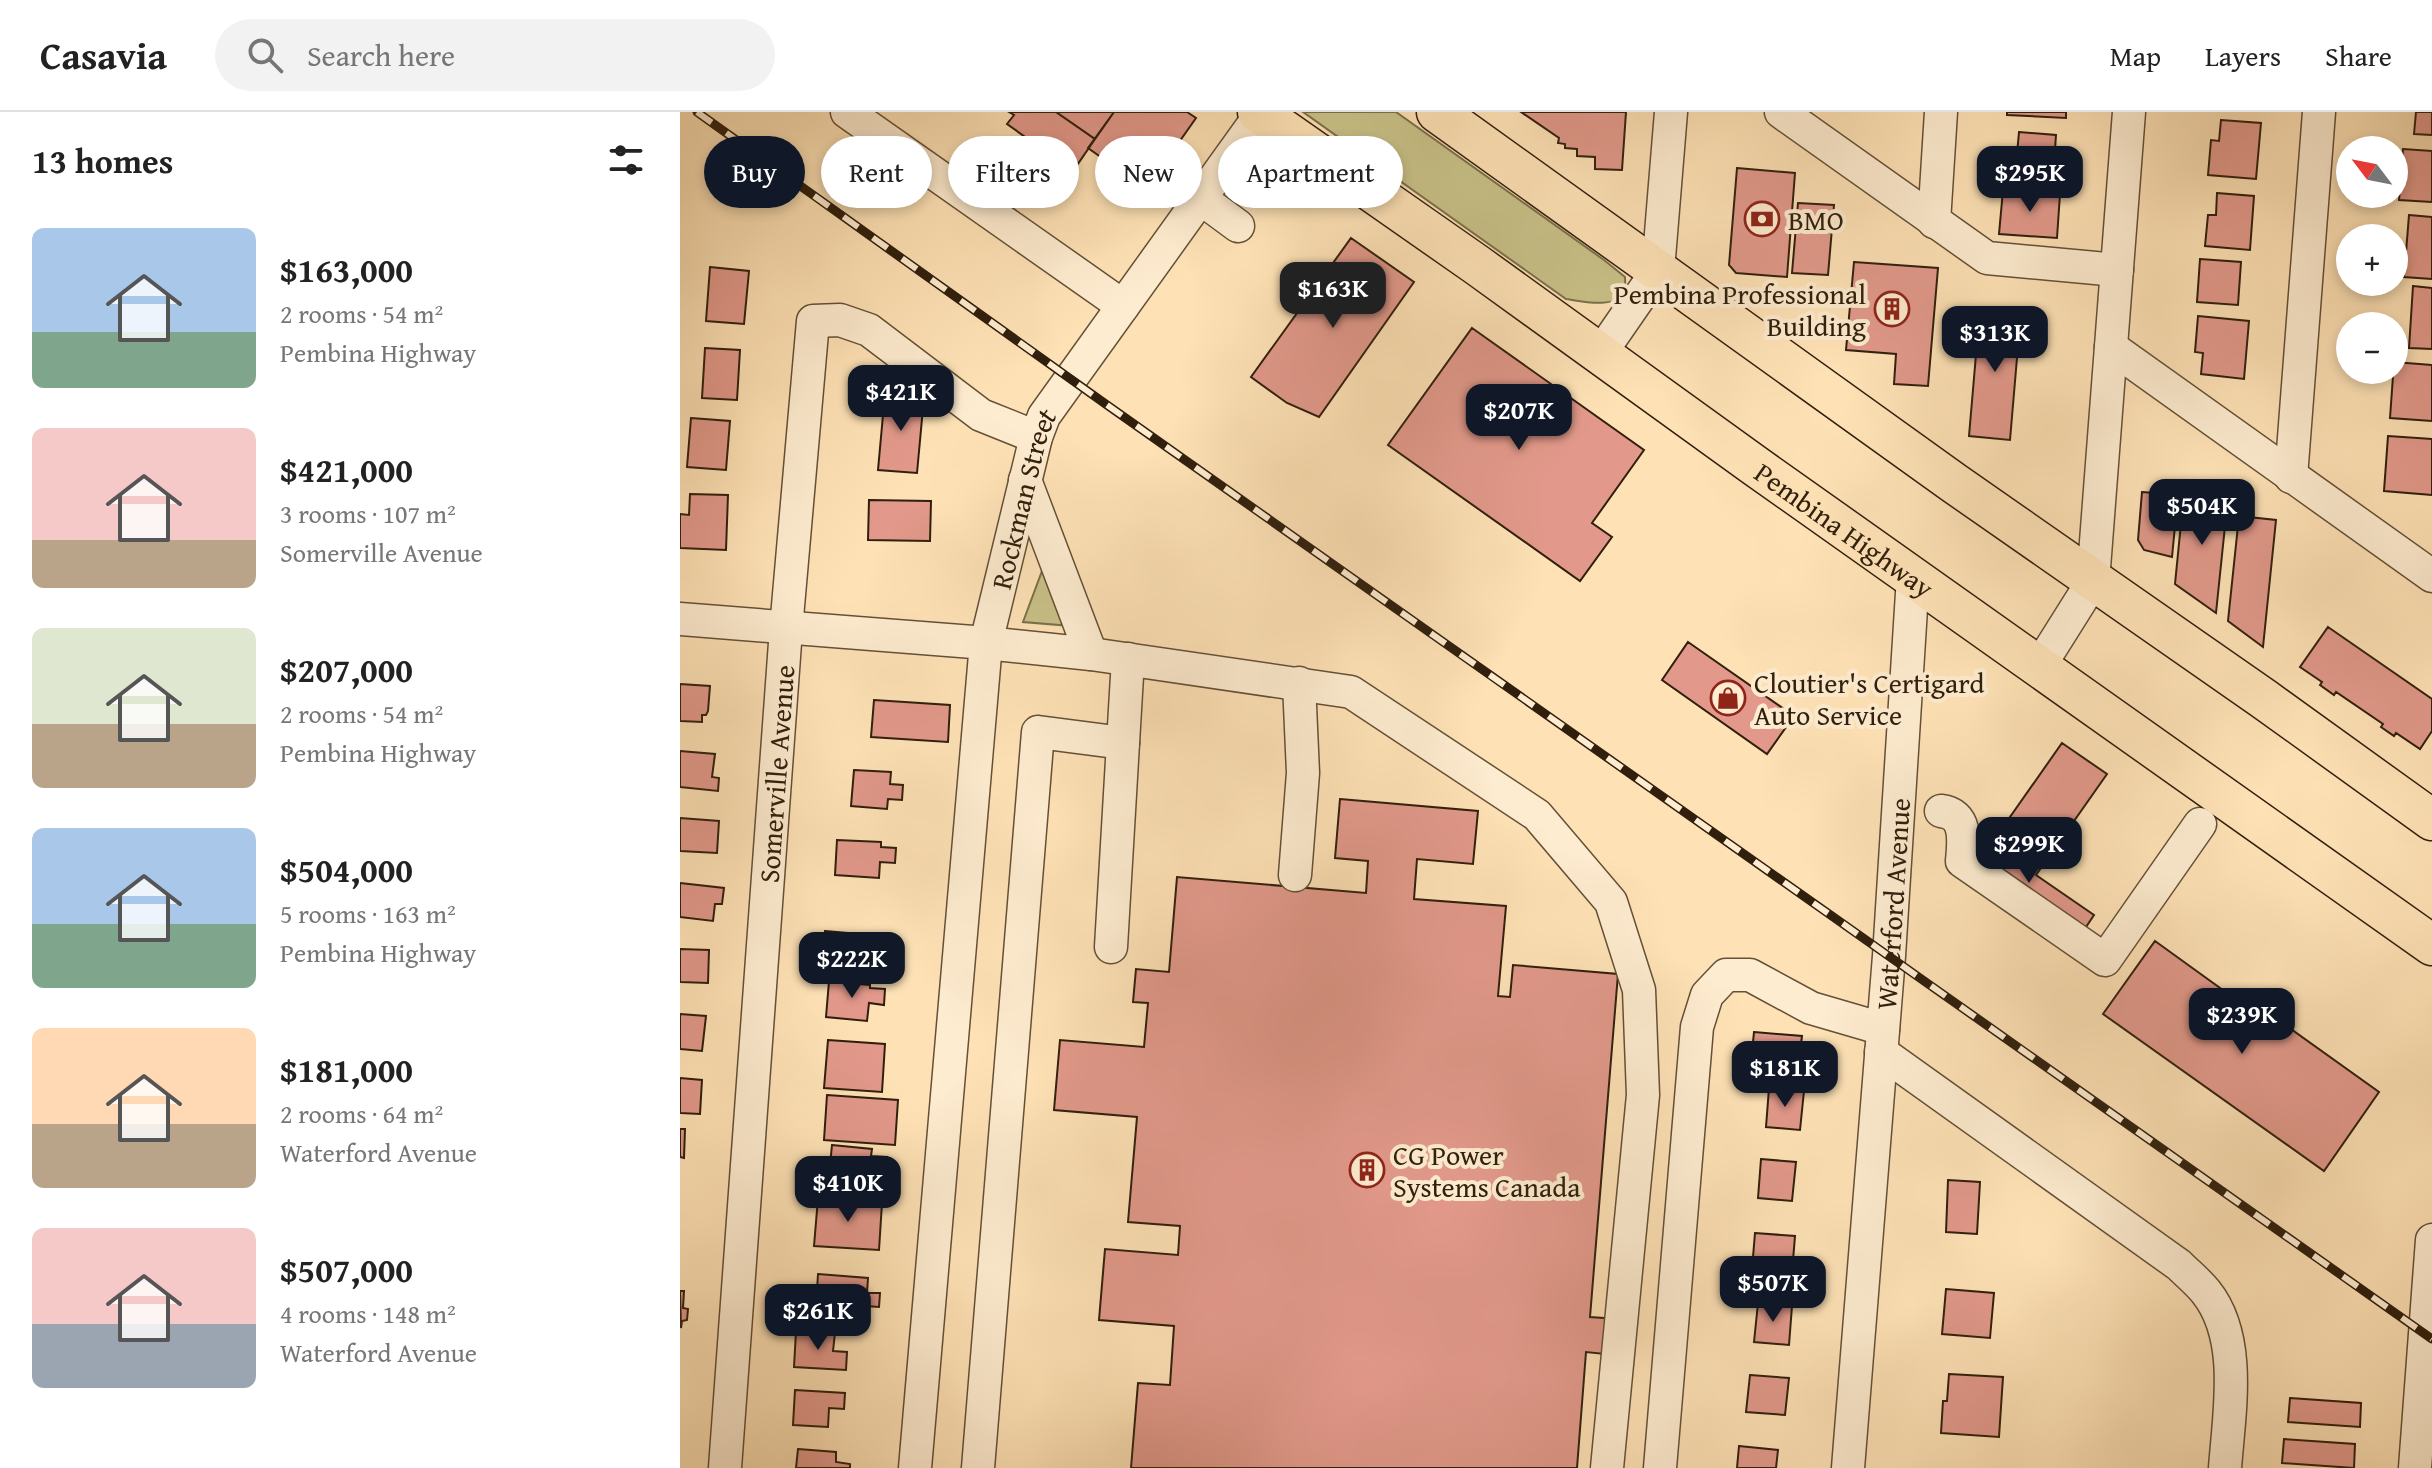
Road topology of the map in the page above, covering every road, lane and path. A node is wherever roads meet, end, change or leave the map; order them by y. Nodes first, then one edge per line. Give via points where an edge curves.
1 (847, 112) edge
2 (1437, 112) edge
3 (1671, 112) edge
4 (1781, 112) edge
5 (1941, 112) edge
6 (2129, 112) edge
7 (2319, 112) edge
8 (1260, 113) edge
9 (1202, 195) edge
10 (1202, 199) edge
11 (1193, 208) edge
12 (1934, 222) junction
13 (1238, 226) dead end
14 (1658, 270) junction
15 (2117, 270) junction
16 (1123, 306) junction
17 (2111, 347) junction
18 (1600, 354) junction
19 (1036, 437) junction
20 (2291, 477) junction
21 (1025, 480) junction
22 (2432, 576) edge
23 (1913, 577) junction
24 (2093, 581) junction
25 (680, 619) edge
26 (786, 629) junction
27 (986, 643) junction
28 (1091, 654) junction
29 (1128, 659) junction
30 (2039, 667) junction
31 (1299, 683) junction
32 (1123, 743) junction
33 (1941, 811) dead end
34 (2432, 820) edge
35 (2200, 824) dead end
36 (1295, 875) dead end
37 (2432, 945) edge
38 (1111, 947) dead end
39 (1882, 1040) junction
40 (2432, 1240) edge
41 (725, 1468) edge
42 (915, 1468) edge
43 (978, 1468) edge
44 (1607, 1468) edge
45 (1660, 1468) edge
46 (1848, 1468) edge
47 (2225, 1468) edge
48 (2415, 1468) edge

1 - 16 street
2 - 14 main road
3 - 14 street
4 - 12 street
5 - 12 street
6 - 15 street
7 - 20 street
8 - 9 street, Rockman Street
8 - 18 main road, Pembina Highway
10 - 13 street
11 - 16 street, Rockman Street
12 - 15 street via 1987,258
14 - 18 street
14 - 24 main road
15 - 17 street
16 - 19 street, Rockman Street via 1044,416
17 - 20 street
17 - 24 street
18 - 23 main road, Pembina Highway
19 - 21 street, Rockman Street
19 - 26 street, Somerville Avenue via 981,415 869,330 840,320 813,321
20 - 22 street
21 - 27 street, Rockman Street
21 - 28 street
23 - 30 main road, Pembina Highway
23 - 39 street, Waterford Avenue
24 - 30 street
24 - 34 main road
25 - 26 street
26 - 27 street
26 - 41 street, Somerville Avenue
27 - 28 street
27 - 42 street, Rockman Street
28 - 29 street
29 - 31 street
29 - 32 street
30 - 37 main road, Pembina Highway
31 - 36 street via 1303,773
31 - 44 street via 1351,692 1537,815 1611,902 1639,990 1643,1095
32 - 38 street
32 - 43 street via 1038,732
33 - 35 street via 1956,817 1962,827 1962,861 2105,960
39 - 45 street via 1750,975 1726,975 1707,995 1697,1027
39 - 46 street, Waterford Avenue
39 - 47 street via 2179,1265 2207,1293 2221,1319 2229,1353
40 - 48 street

